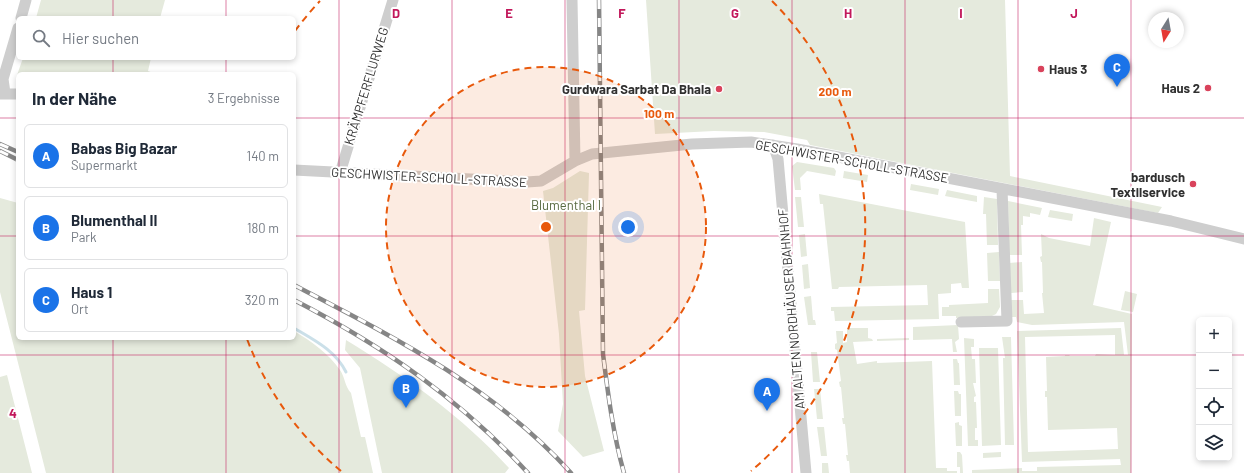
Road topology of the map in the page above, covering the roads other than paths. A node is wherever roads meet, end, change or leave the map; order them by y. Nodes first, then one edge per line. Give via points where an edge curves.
1 (26, 0) edge
2 (393, 0) edge
3 (572, 0) edge
4 (22, 16) edge
5 (16, 35) edge
6 (2, 94) edge
7 (16, 94) edge
8 (773, 145) junction
9 (575, 161) junction
10 (296, 170) edge
11 (340, 173) junction
12 (1002, 189) junction
13 (1244, 239) edge
14 (961, 322) dead end
15 (806, 473) edge

1 - 4 street
2 - 11 street, KRÄMPFERFLURWEG
3 - 9 street
5 - 6 street via 3,79
6 - 7 street
8 - 9 street, GESCHWISTER-SCHOLL-STRASSE via 751,142 692,144 592,154
8 - 12 street, GESCHWISTER-SCHOLL-STRASSE
8 - 15 street, AM ALTEN NORDHÄUSER BAHNHOF via 778,160
9 - 11 street, GESCHWISTER-SCHOLL-STRASSE via 541,181 527,182
10 - 11 street, GESCHWISTER-SCHOLL-STRASSE
12 - 13 street, GESCHWISTER-SCHOLL-STRASSE via 1171,221
12 - 14 street via 1007,321

